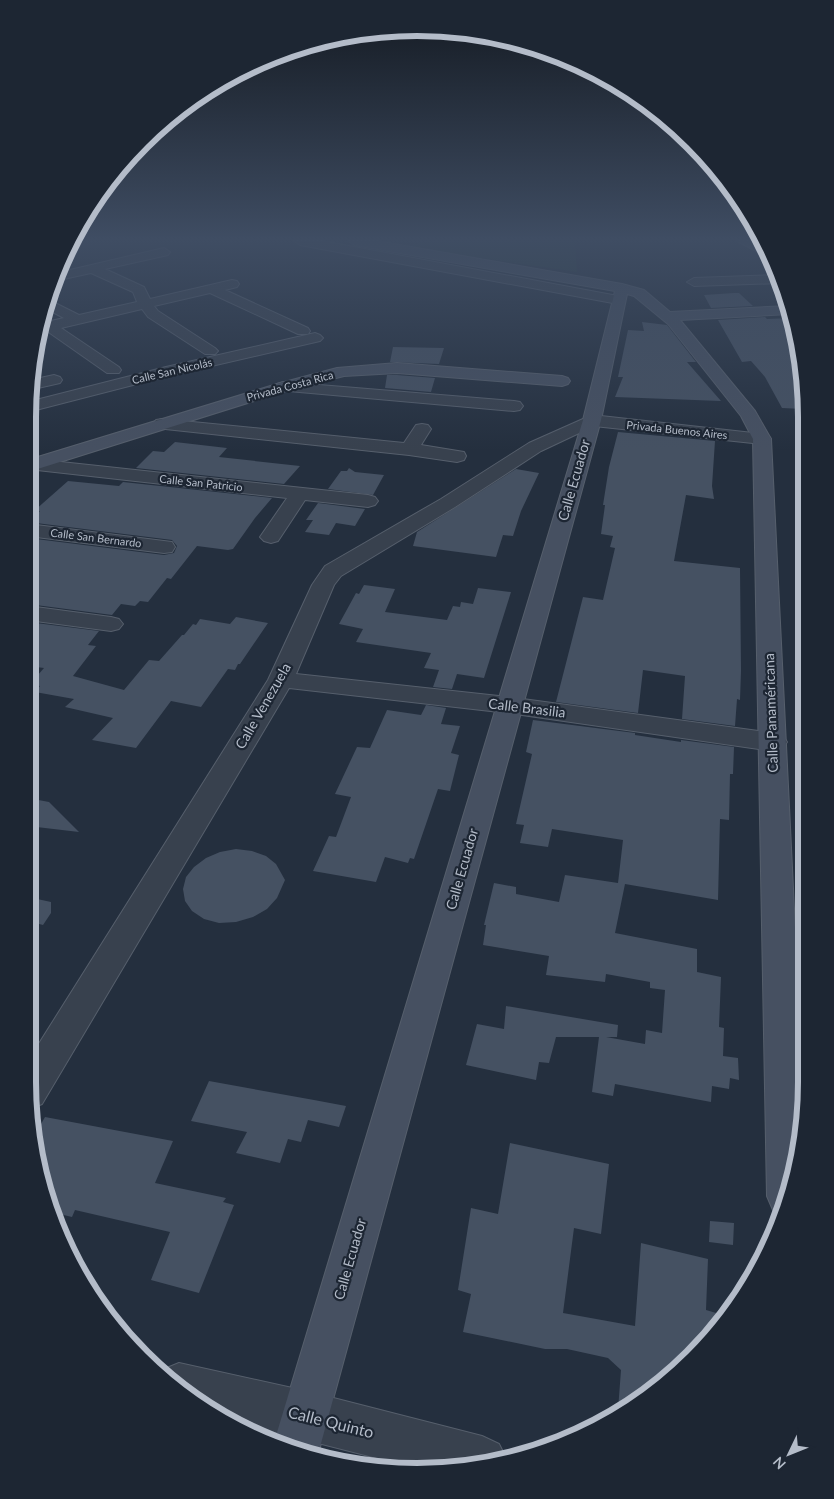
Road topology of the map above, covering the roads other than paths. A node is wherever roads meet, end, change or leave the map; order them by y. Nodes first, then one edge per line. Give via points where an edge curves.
1 (60, 311) edge
2 (116, 311) edge
3 (151, 311) edge
4 (265, 311) edge
5 (616, 311) edge
6 (660, 311) edge
7 (777, 311) edge
8 (784, 315) edge
9 (670, 319) junction
10 (78, 320) junction
11 (47, 327) edge
12 (47, 328) edge
13 (315, 332) junction
14 (272, 337) dead end
15 (256, 342) dead end
16 (210, 352) junction
17 (113, 370) junction
18 (88, 374) dead end
19 (54, 380) dead end
20 (562, 381) dead end
21 (38, 383) edge
22 (283, 386) junction
23 (444, 400) junction
24 (36, 405) edge
25 (514, 406) dead end
26 (592, 420) junction
27 (162, 424) junction
28 (762, 439) junction
29 (409, 449) junction
30 (457, 456) dead end
31 (36, 463) edge
32 (36, 466) edge
33 (300, 493) junction
34 (368, 501) dead end
35 (36, 531) edge
36 (271, 537) dead end
37 (164, 546) dead end
38 (36, 614) edge
39 (111, 624) dead end
40 (281, 680) junction
41 (508, 706) junction
42 (772, 742) junction
43 (36, 1081) edge
44 (787, 1170) edge
45 (196, 1393) edge
46 (301, 1432) edge
47 (465, 1459) edge

1 - 10 street
2 - 10 street
3 - 16 street
4 - 13 street
5 - 26 street, Calle Ecuador
6 - 9 street, Calle Panaméricana
7 - 9 street
8 - 9 street
9 - 28 street, Calle Panaméricana via 749,414
10 - 11 street
12 - 17 street
13 - 14 street
13 - 24 street, Calle San Nicolás
15 - 16 street
16 - 17 street
17 - 18 street
19 - 21 street
20 - 22 street, Privada Costa Rica via 397,368 343,371
22 - 23 street
22 - 27 street, Privada Costa Rica
23 - 25 street
23 - 29 street
26 - 28 street, Privada Buenos Aires
26 - 40 street, Calle Venezuela via 535,447 333,571 323,585
26 - 41 street, Calle Ecuador
27 - 29 street
27 - 31 street, Privada Costa Rica
28 - 42 street, Calle Panaméricana
29 - 30 street
32 - 33 street, Calle San Patricio
33 - 34 street, Calle San Patricio
33 - 36 street
35 - 37 street, Calle San Bernardo
38 - 39 street
40 - 41 street, Calle Brasilia
40 - 43 street, Calle Venezuela
41 - 42 street, Calle Brasilia
41 - 46 street, Calle Ecuador
42 - 44 street, Calle Panaméricana
45 - 46 street, Calle Quinto
46 - 47 street, Calle Quinto

